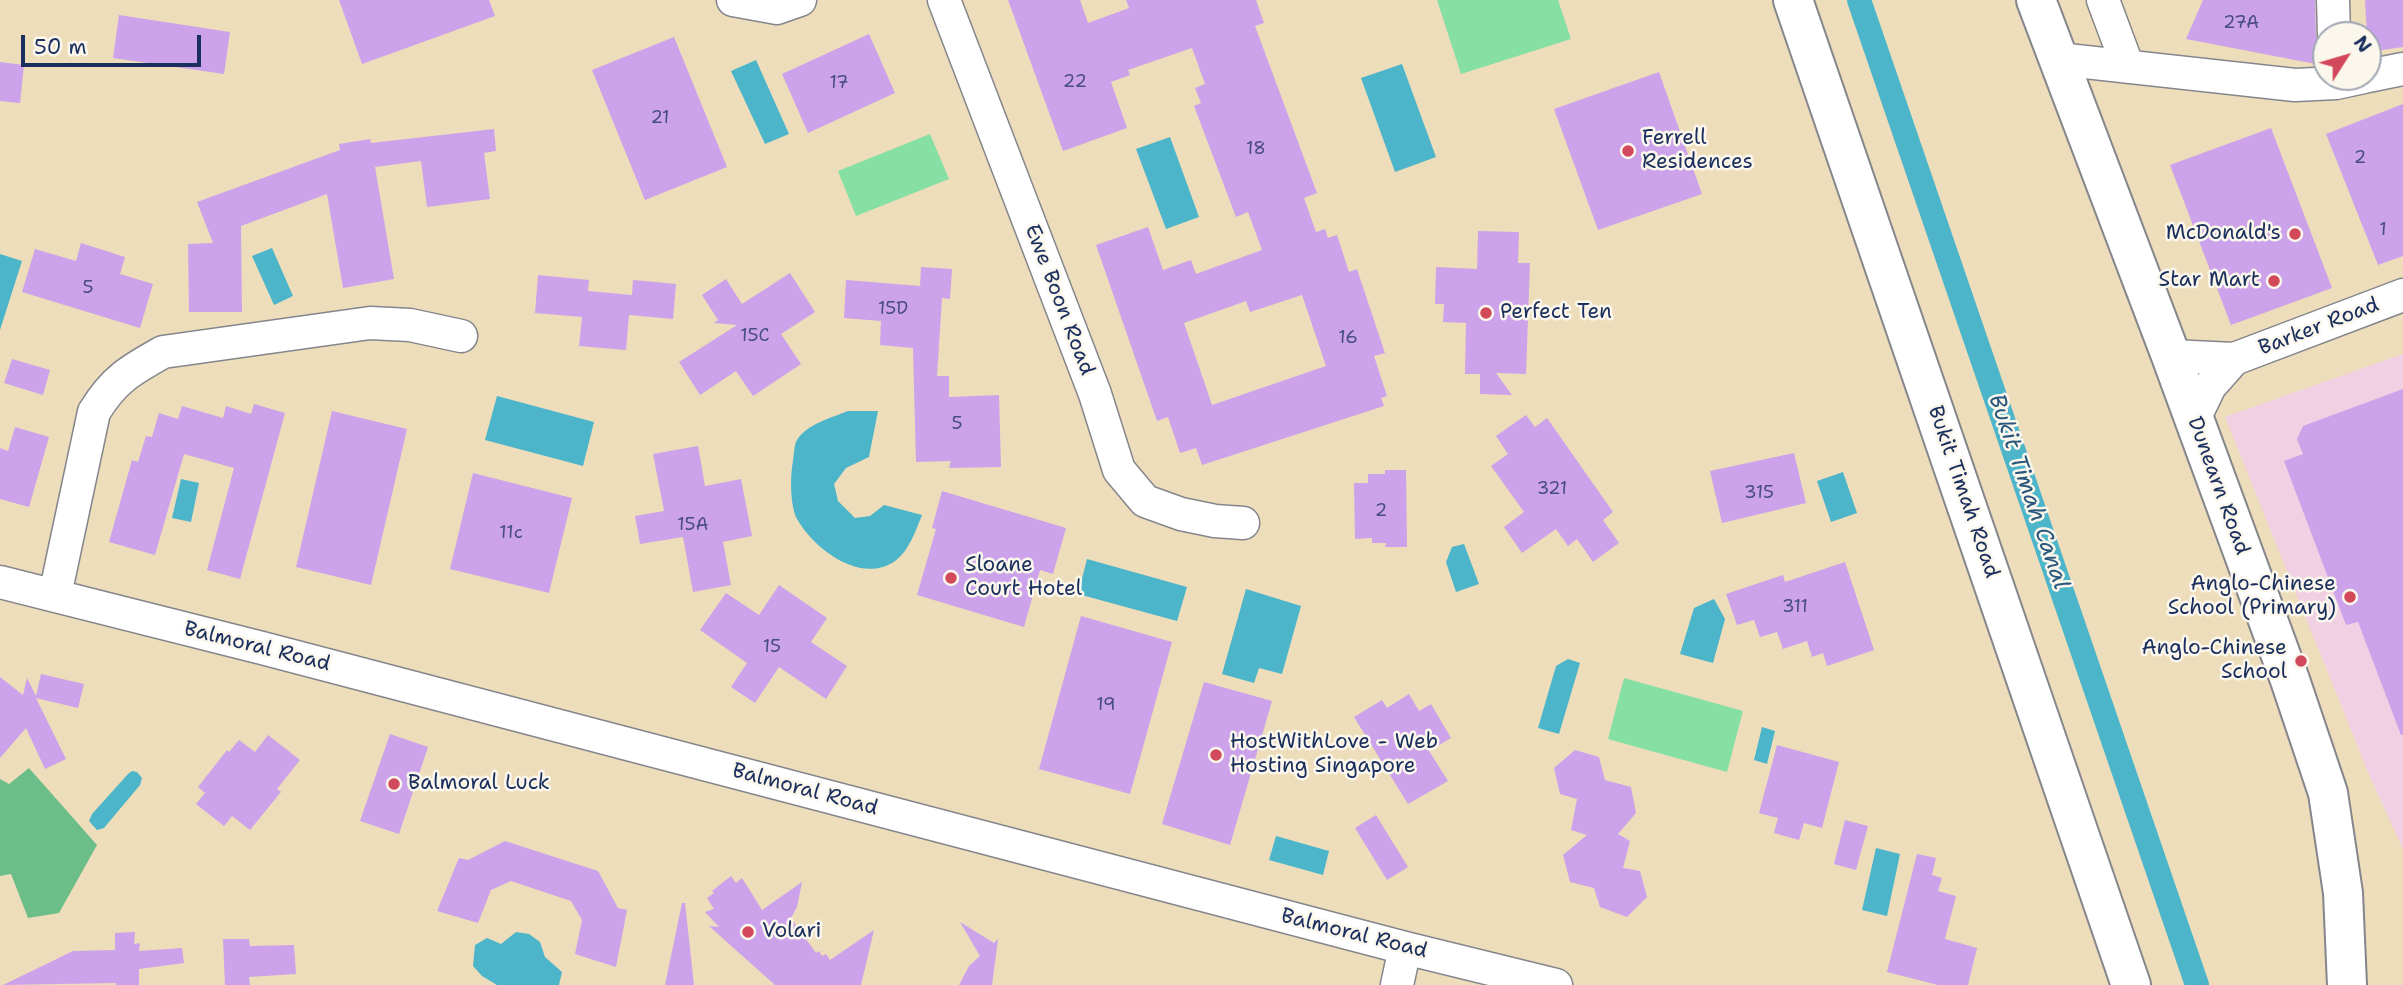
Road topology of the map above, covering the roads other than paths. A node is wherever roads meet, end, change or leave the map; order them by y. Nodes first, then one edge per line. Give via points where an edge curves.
1 (733, 0) edge
2 (800, 0) edge
3 (944, 0) edge
4 (1793, 0) edge
5 (2036, 0) edge
6 (2103, 0) edge
7 (2333, 0) edge
8 (2334, 21) edge
9 (2058, 59) junction
10 (2128, 67) junction
11 (2403, 69) edge
12 (2382, 73) edge
13 (2312, 83) edge
14 (2403, 295) edge
15 (461, 336) dead end
16 (2171, 356) junction
17 (2234, 359) junction
18 (2194, 419) junction
19 (1242, 523) dead end
20 (0, 582) edge
21 (55, 595) junction
22 (1405, 948) junction
23 (1397, 985) edge
24 (1556, 985) edge
25 (2131, 985) edge
26 (2347, 985) edge

1 - 2 street via 777,8
3 - 19 street, Ewe Boon Road via 1090,382 1119,470 1145,500 1181,514
4 - 25 highway, Bukit Timah Road
5 - 9 highway, Dunearn Road
6 - 10 street
7 - 8 street
9 - 10 street
9 - 16 highway, Dunearn Road
10 - 13 street via 2295,85
11 - 12 street
14 - 17 street, Barker Road
15 - 21 street via 410,325 370,323 163,352 134,369 107,390 94,412
16 - 17 street, Barker Road
16 - 18 highway, Dunearn Road
17 - 18 street, Barker Road via 2210,386
18 - 26 highway, Dunearn Road via 2328,793 2343,892
20 - 21 street, Balmoral Road
21 - 22 street, Balmoral Road
22 - 23 street
22 - 24 street, Balmoral Road

